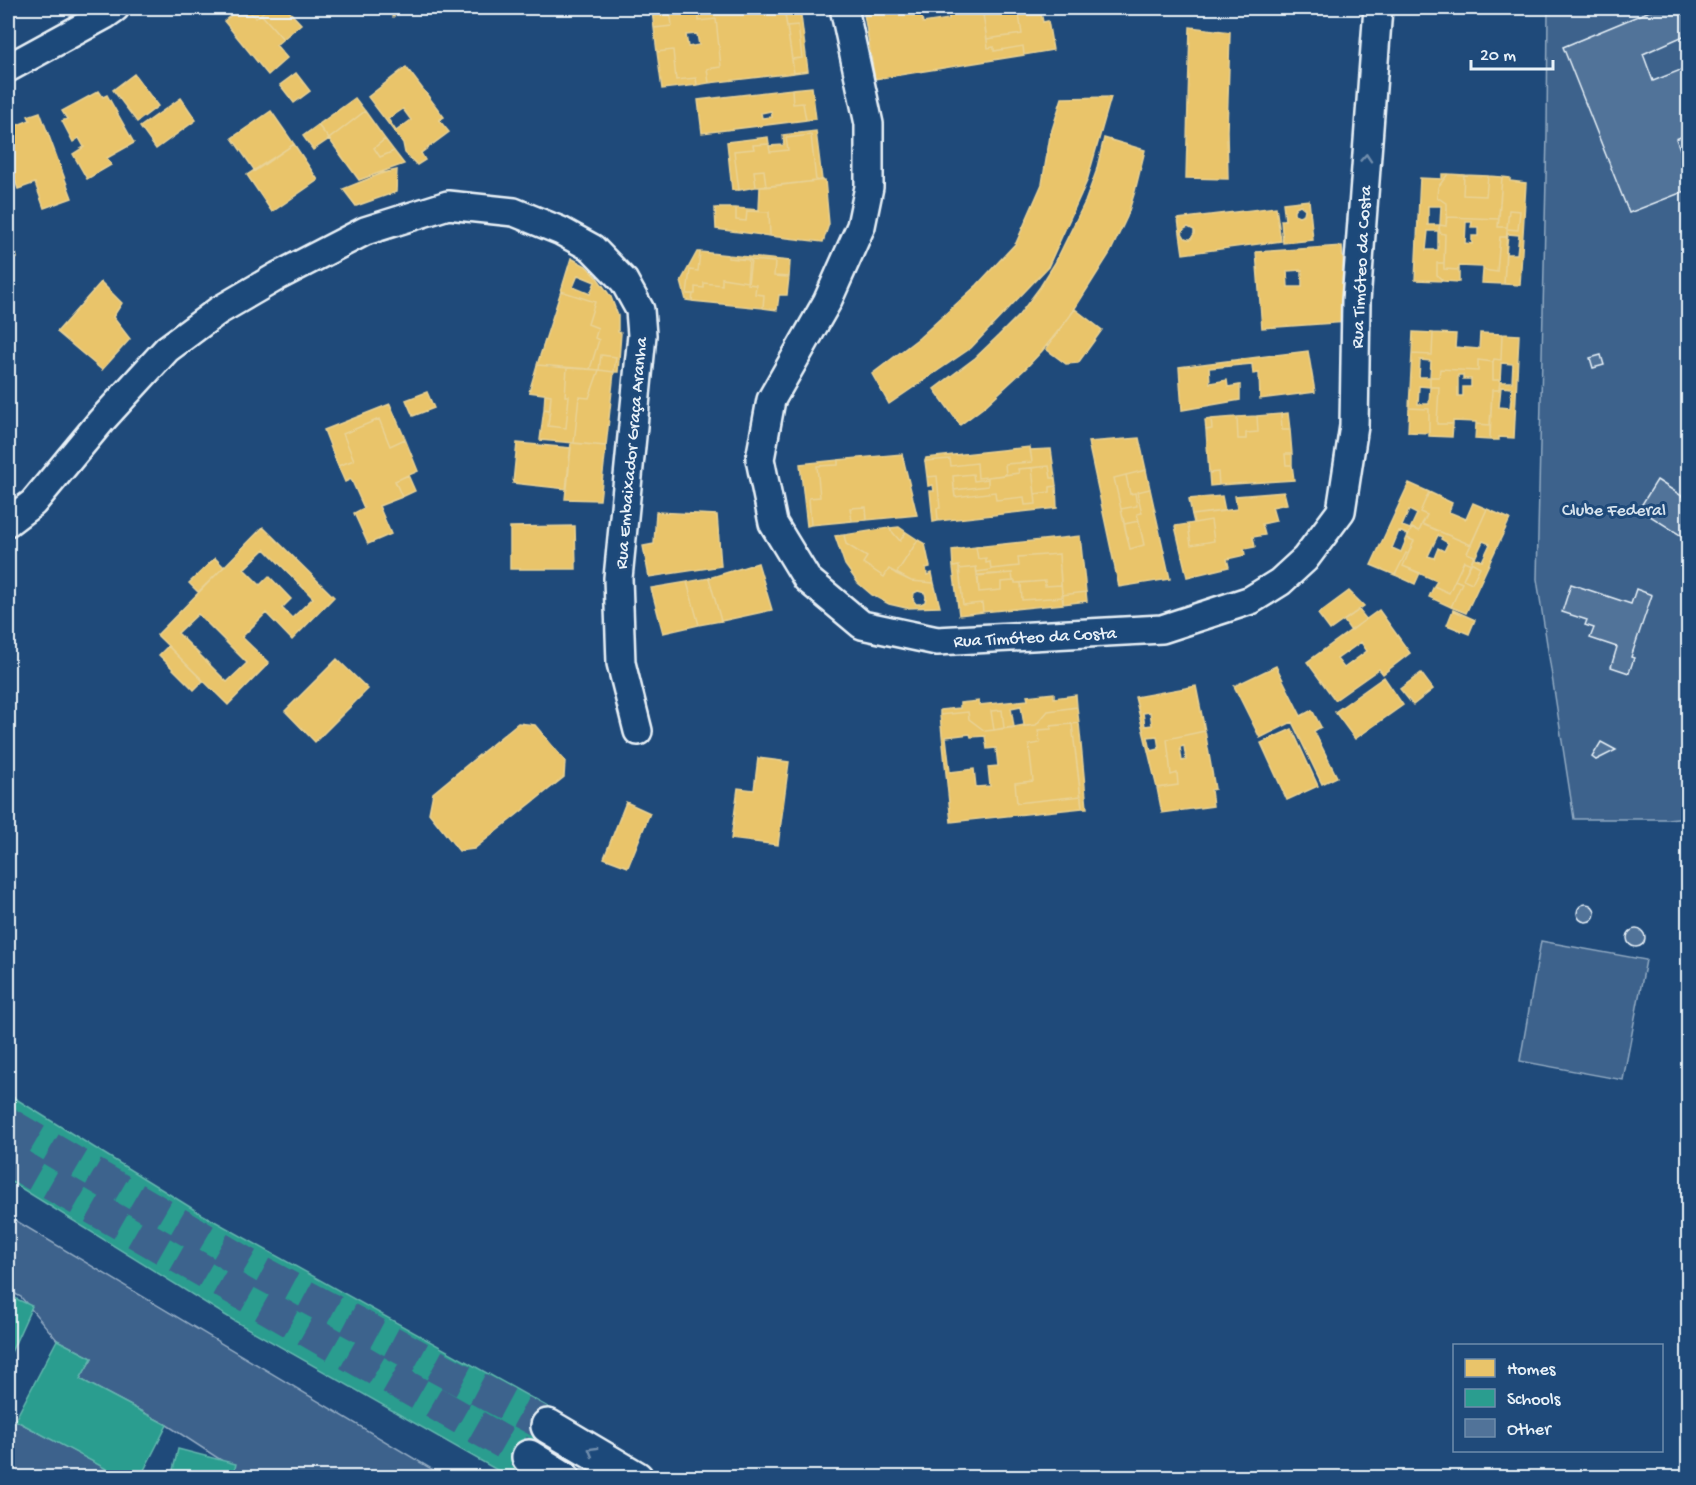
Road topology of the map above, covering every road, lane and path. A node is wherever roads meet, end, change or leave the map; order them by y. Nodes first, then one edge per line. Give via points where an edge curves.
1 (115, 8) edge
2 (844, 8) edge
3 (1378, 8) edge
4 (8, 68) edge
5 (8, 522) edge
6 (638, 731) dead end
7 (548, 1426) tunnel mouth
8 (530, 1457) tunnel mouth
9 (564, 1478) edge
10 (636, 1478) edge

1 - 4 street
2 -> 3 street, Rua Timóteo da Costa via 869,124 869,187 861,226 827,302 771,400 760,459 773,523 807,579 862,625 937,640 1162,629 1251,600 1280,582 1305,559 1341,511 1354,426 1356,301
5 - 6 street, Rua Embaixador Graça Aranha via 33,504 167,349 218,311 365,231 448,205 514,212 592,248 624,281 640,310 642,335 618,578 621,663
10 -> 7 highway
8 - 9 highway

